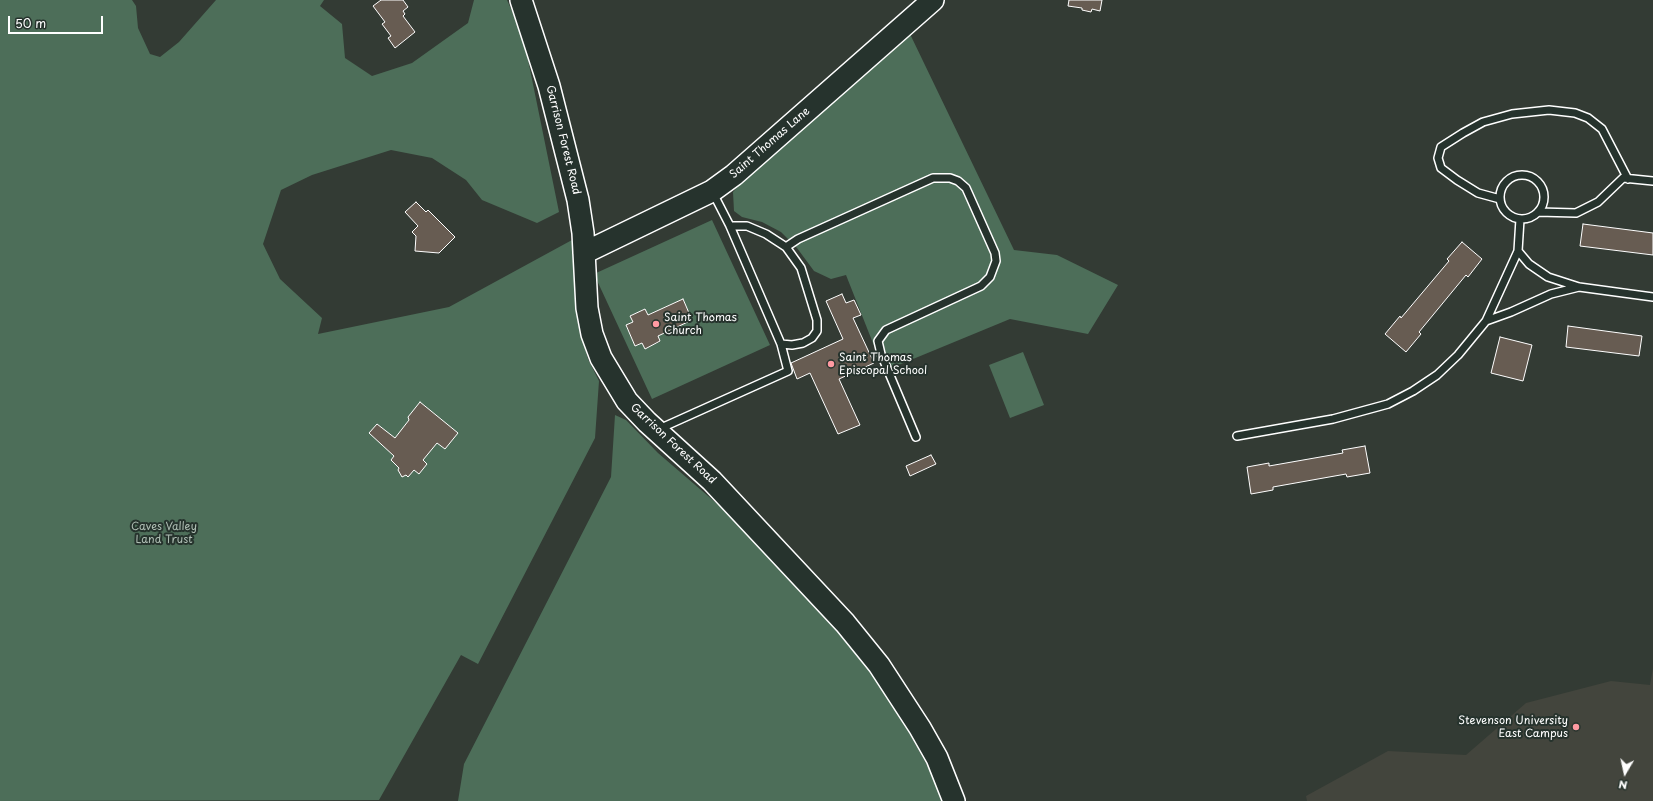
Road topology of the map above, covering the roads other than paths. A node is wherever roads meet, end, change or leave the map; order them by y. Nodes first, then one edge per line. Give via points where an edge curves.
1 (521, 0) edge
2 (933, 0) edge
3 (1628, 179) junction
4 (1653, 182) edge
5 (712, 191) junction
6 (1500, 199) junction
7 (1538, 212) junction
8 (1520, 219) junction
9 (730, 226) junction
10 (786, 247) junction
11 (1518, 251) junction
12 (584, 253) junction
13 (1579, 287) junction
14 (1653, 297) edge
15 (1486, 320) junction
16 (781, 344) junction
17 (656, 430) junction
18 (1237, 436) dead end
19 (916, 437) dead end
20 (954, 801) edge

1 - 12 main road, Garrison Forest Road via 537,45 565,144 578,200
2 - 5 main road, Saint Thomas Lane via 734,175
3 - 4 lane
3 - 6 lane via 1602,129 1588,118 1575,112 1549,110 1512,114 1482,122 1463,133 1441,147 1438,158 1441,168 1457,180 1478,193
3 - 7 lane via 1623,178 1598,202 1576,213
5 - 9 lane
5 - 12 main road, Saint Thomas Lane
6 - 7 lane via 1501,190 1512,177 1531,176 1541,185 1544,193 1544,200
6 - 8 lane via 1503,208 1511,216
7 - 8 lane
8 - 11 lane
9 - 10 lane via 747,226
9 - 16 lane
10 - 16 lane via 801,268 818,320 817,330 812,338 803,343
10 - 19 lane via 798,239 933,178 950,178 966,188 995,253 996,262 990,277 981,286 886,330 878,341 880,354
11 - 13 lane via 1529,264 1548,277
11 - 15 lane
12 - 17 main road, Garrison Forest Road via 587,308 592,334 601,358 627,401
13 - 14 lane
13 - 15 lane via 1551,294
15 - 18 lane via 1458,355 1437,375 1388,404 1333,419
16 - 17 lane via 788,372
17 - 20 main road, Garrison Forest Road via 712,481 845,623 879,665 937,758

